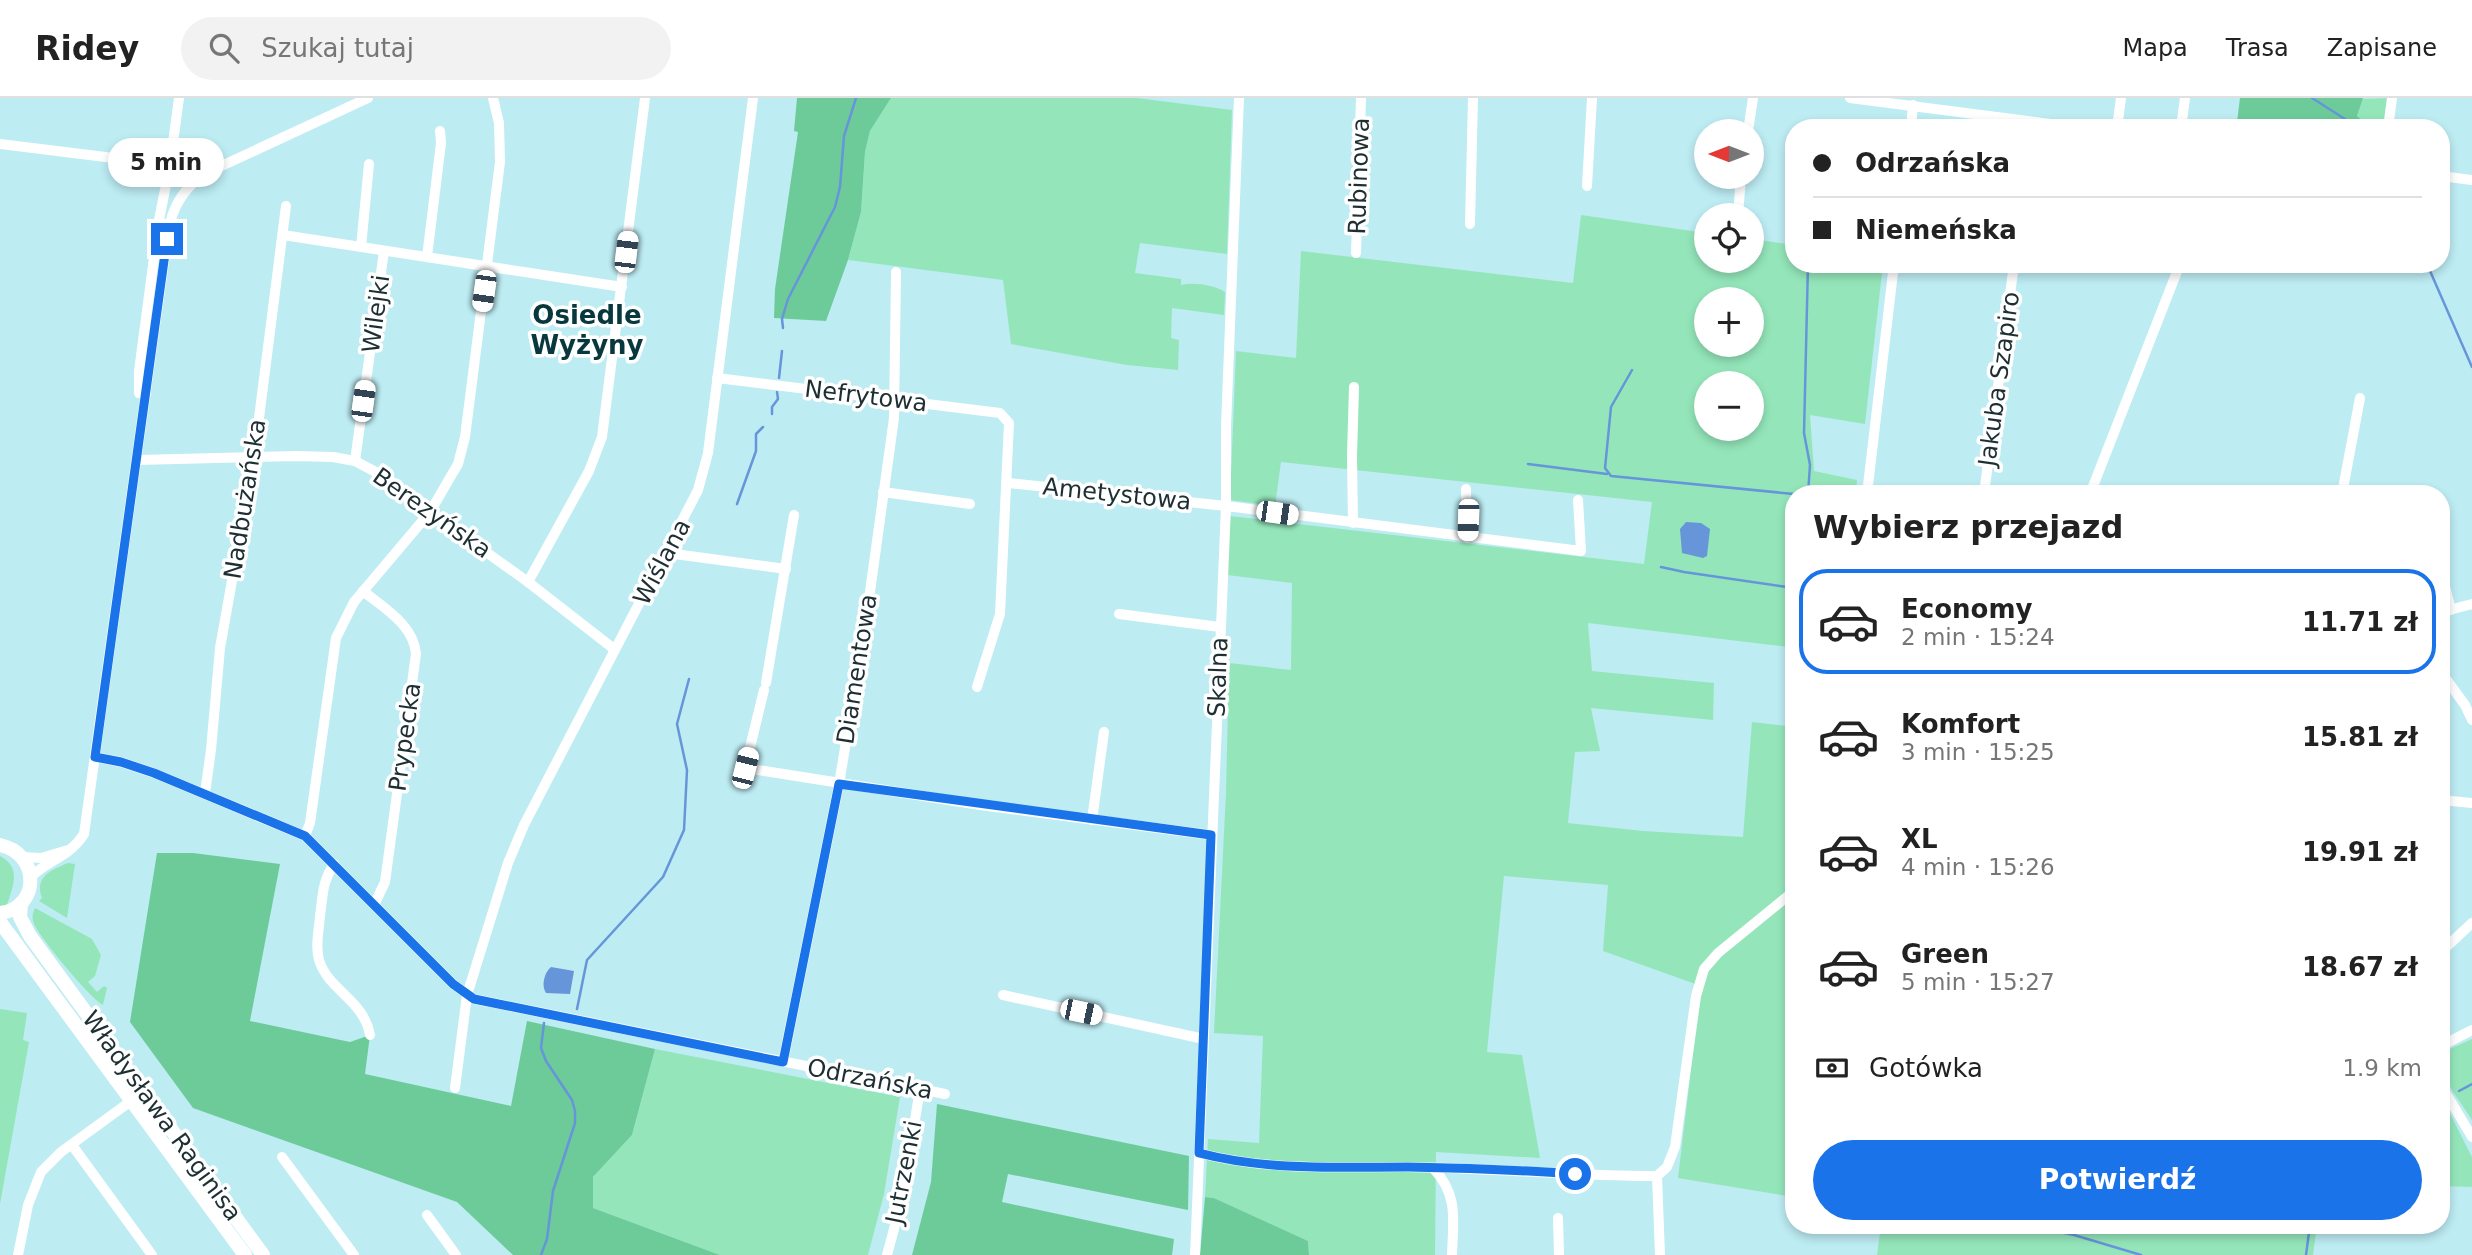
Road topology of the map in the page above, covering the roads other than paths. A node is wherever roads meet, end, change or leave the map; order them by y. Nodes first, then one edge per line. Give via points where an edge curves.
1 (179, 98) edge
2 (368, 98) edge
3 (493, 98) edge
4 (645, 98) edge
5 (753, 98) edge
6 (1239, 98) edge
7 (1362, 98) edge
8 (1473, 98) edge
9 (1592, 98) edge
10 (1752, 98) edge
11 (1850, 98) edge
12 (2121, 98) edge
13 (2185, 98) edge
14 (2392, 98) edge
15 (1913, 106) junction
16 (1749, 119) edge
17 (1912, 119) edge
18 (2000, 119) edge
19 (2118, 119) edge
20 (2182, 119) edge
21 (2389, 119) edge
22 (440, 131) dead end
23 (0, 144) edge
24 (369, 164) dead end
25 (170, 165) junction
26 (2450, 177) edge
27 (2472, 180) edge
28 (1587, 186) dead end
29 (286, 206) dead end
30 (1470, 224) dead end
31 (283, 235) junction
32 (360, 247) junction
33 (384, 251) junction
34 (1356, 253) dead end
35 (428, 257) junction
36 (488, 266) junction
37 (896, 272) dead end
38 (1893, 273) edge
39 (2013, 273) edge
40 (2176, 273) edge
41 (622, 288) junction
42 (718, 378) junction
43 (1353, 387) dead end
44 (146, 394) junction
45 (2360, 398) dead end
46 (895, 400) junction
47 (254, 457) junction
48 (137, 460) junction
49 (355, 461) junction
50 (1008, 483) junction
51 (1868, 485) edge
52 (1985, 485) edge
53 (2094, 485) edge
54 (2344, 485) edge
55 (1466, 489) dead end
56 (884, 492) junction
57 (1578, 500) dead end
58 (970, 504) dead end
59 (1226, 506) junction
60 (430, 512) junction
61 (794, 515) dead end
62 (1353, 523) junction
63 (1467, 538) junction
64 (667, 553) junction
65 (786, 569) junction
66 (528, 582) junction
67 (363, 591) junction
68 (2472, 604) edge
69 (2450, 610) edge
70 (1119, 614) dead end
71 (1220, 627) junction
72 (614, 649) junction
73 (2450, 684) edge
74 (977, 687) dead end
75 (2472, 720) edge
76 (1104, 732) dead end
77 (95, 757) junction
78 (839, 784) junction
79 (205, 793) junction
80 (2450, 801) edge
81 (2472, 803) edge
82 (1092, 820) junction
83 (1211, 835) junction
84 (305, 836) junction
85 (0, 845) edge
86 (72, 849) junction
87 (22, 857) junction
88 (334, 864) junction
89 (30, 878) junction
90 (1785, 898) edge
91 (21, 903) junction
92 (374, 903) junction
93 (0, 913) edge
94 (0, 922) edge
95 (2472, 923) edge
96 (2450, 944) edge
97 (467, 995) junction
98 (1003, 995) dead end
99 (2472, 1030) edge
100 (370, 1035) dead end
101 (1204, 1039) junction
102 (2450, 1041) edge
103 (783, 1062) junction
104 (455, 1088) dead end
105 (920, 1089) junction
106 (945, 1094) dead end
107 (2450, 1099) edge
108 (131, 1101) junction
109 (2472, 1136) edge
110 (72, 1145) junction
111 (1199, 1153) junction
112 (282, 1157) dead end
113 (1433, 1168) junction
114 (1657, 1176) junction
115 (427, 1215) dead end
116 (1558, 1218) dead end
117 (18, 1255) edge
118 (152, 1255) edge
119 (245, 1255) edge
120 (263, 1255) edge
121 (354, 1255) edge
122 (456, 1255) edge
123 (887, 1255) edge
124 (1195, 1255) edge
125 (1452, 1255) edge
126 (1559, 1255) edge
127 (1660, 1255) edge

1 - 25 street
2 - 44 street via 208,172 181,194 168,233
3 - 36 street via 501,152
4 - 41 street
5 - 42 street, Wiślana
6 - 59 street, Skalna
7 - 34 street, Rubinowa
8 - 30 street
9 - 28 street
10 - 16 street
11 - 15 street
12 - 19 street
13 - 20 street
14 - 21 street
15 - 17 street
15 - 18 street
22 - 35 street
23 - 25 street
24 - 32 street
25 - 44 street via 139,371 139,393
26 - 27 street
29 - 31 street, Nadbużańska
31 - 32 street
31 - 47 street, Nadbużańska
32 - 33 street
33 - 35 street
33 - 49 street, Wilejki
35 - 36 street
36 - 41 street
36 - 60 street via 465,437 458,464
37 - 46 street, Diamentowa
38 - 51 street
39 - 52 street, Jakuba Szapiro
40 - 53 street
41 - 66 street via 602,437 589,471
42 - 46 street, Nefrytowa
42 - 64 street, Wiślana via 698,490
43 - 62 street
44 - 48 street
45 - 54 street
46 - 50 street, Nefrytowa via 1000,412 1009,423
46 - 56 street, Diamentowa
47 - 48 street, Berezyńska
47 - 49 street, Berezyńska
47 - 79 street, Nadbużańska via 220,648
48 - 77 street
49 - 60 street, Berezyńska via 387,478
50 - 59 street, Ametystowa
50 - 74 street via 1000,614
55 - 63 street
56 - 58 street
56 - 78 street, Diamentowa
57 - 63 street, Ametystowa via 1581,551
59 - 62 street, Ametystowa
59 - 71 street, Skalna
60 - 66 street, Berezyńska
60 - 67 street
61 - 65 street
62 - 63 street, Ametystowa
64 - 65 street
64 - 72 street, Wiślana
65 - 78 street via 745,768
66 - 72 street, Berezyńska
67 - 84 street via 345,617 334,649
67 - 92 street, Prypecka via 407,629 416,654 385,882
68 - 69 street
70 - 71 street
71 - 83 street, Skalna
72 - 97 street, Wiślana via 524,825
73 - 75 street
76 - 82 street
77 - 79 street, Odrzańska via 133,765
77 - 86 street via 84,834
78 - 82 street
78 - 103 street, Diamentowa
79 - 84 street, Odrzańska
80 - 81 street
82 - 83 street
83 - 101 street, Skalna
84 - 88 street, Odrzańska
85 - 87 main road
86 - 87 street via 41,858
86 - 89 street
87 - 89 main road
88 - 92 street, Odrzańska
88 - 100 street via 324,882 319,959 325,973 366,1018
89 - 91 main road
90 - 114 street via 1704,969 1696,996 1675,1147 1667,1167
91 - 93 main road
91 - 120 main road, Władysława Raginisa via 23,923 60,977
92 - 97 street, Odrzańska
94 - 108 main road, Władysława Raginisa
95 - 96 street
97 - 103 street, Odrzańska
97 - 104 street
98 - 101 street
99 - 102 street
101 - 111 street, Skalna
103 - 105 street, Odrzańska
105 - 106 street, Odrzańska
105 - 123 street, Jutrzenki via 902,1199
107 - 109 street
108 - 110 street
108 - 119 main road, Władysława Raginisa
110 - 117 street via 51,1161 36,1183
110 - 118 street
111 - 113 street via 1330,1169
111 - 124 street, Skalna
112 - 121 street
113 - 114 street
113 - 125 street via 1443,1178 1453,1202
114 - 127 street
115 - 122 street
116 - 126 street

